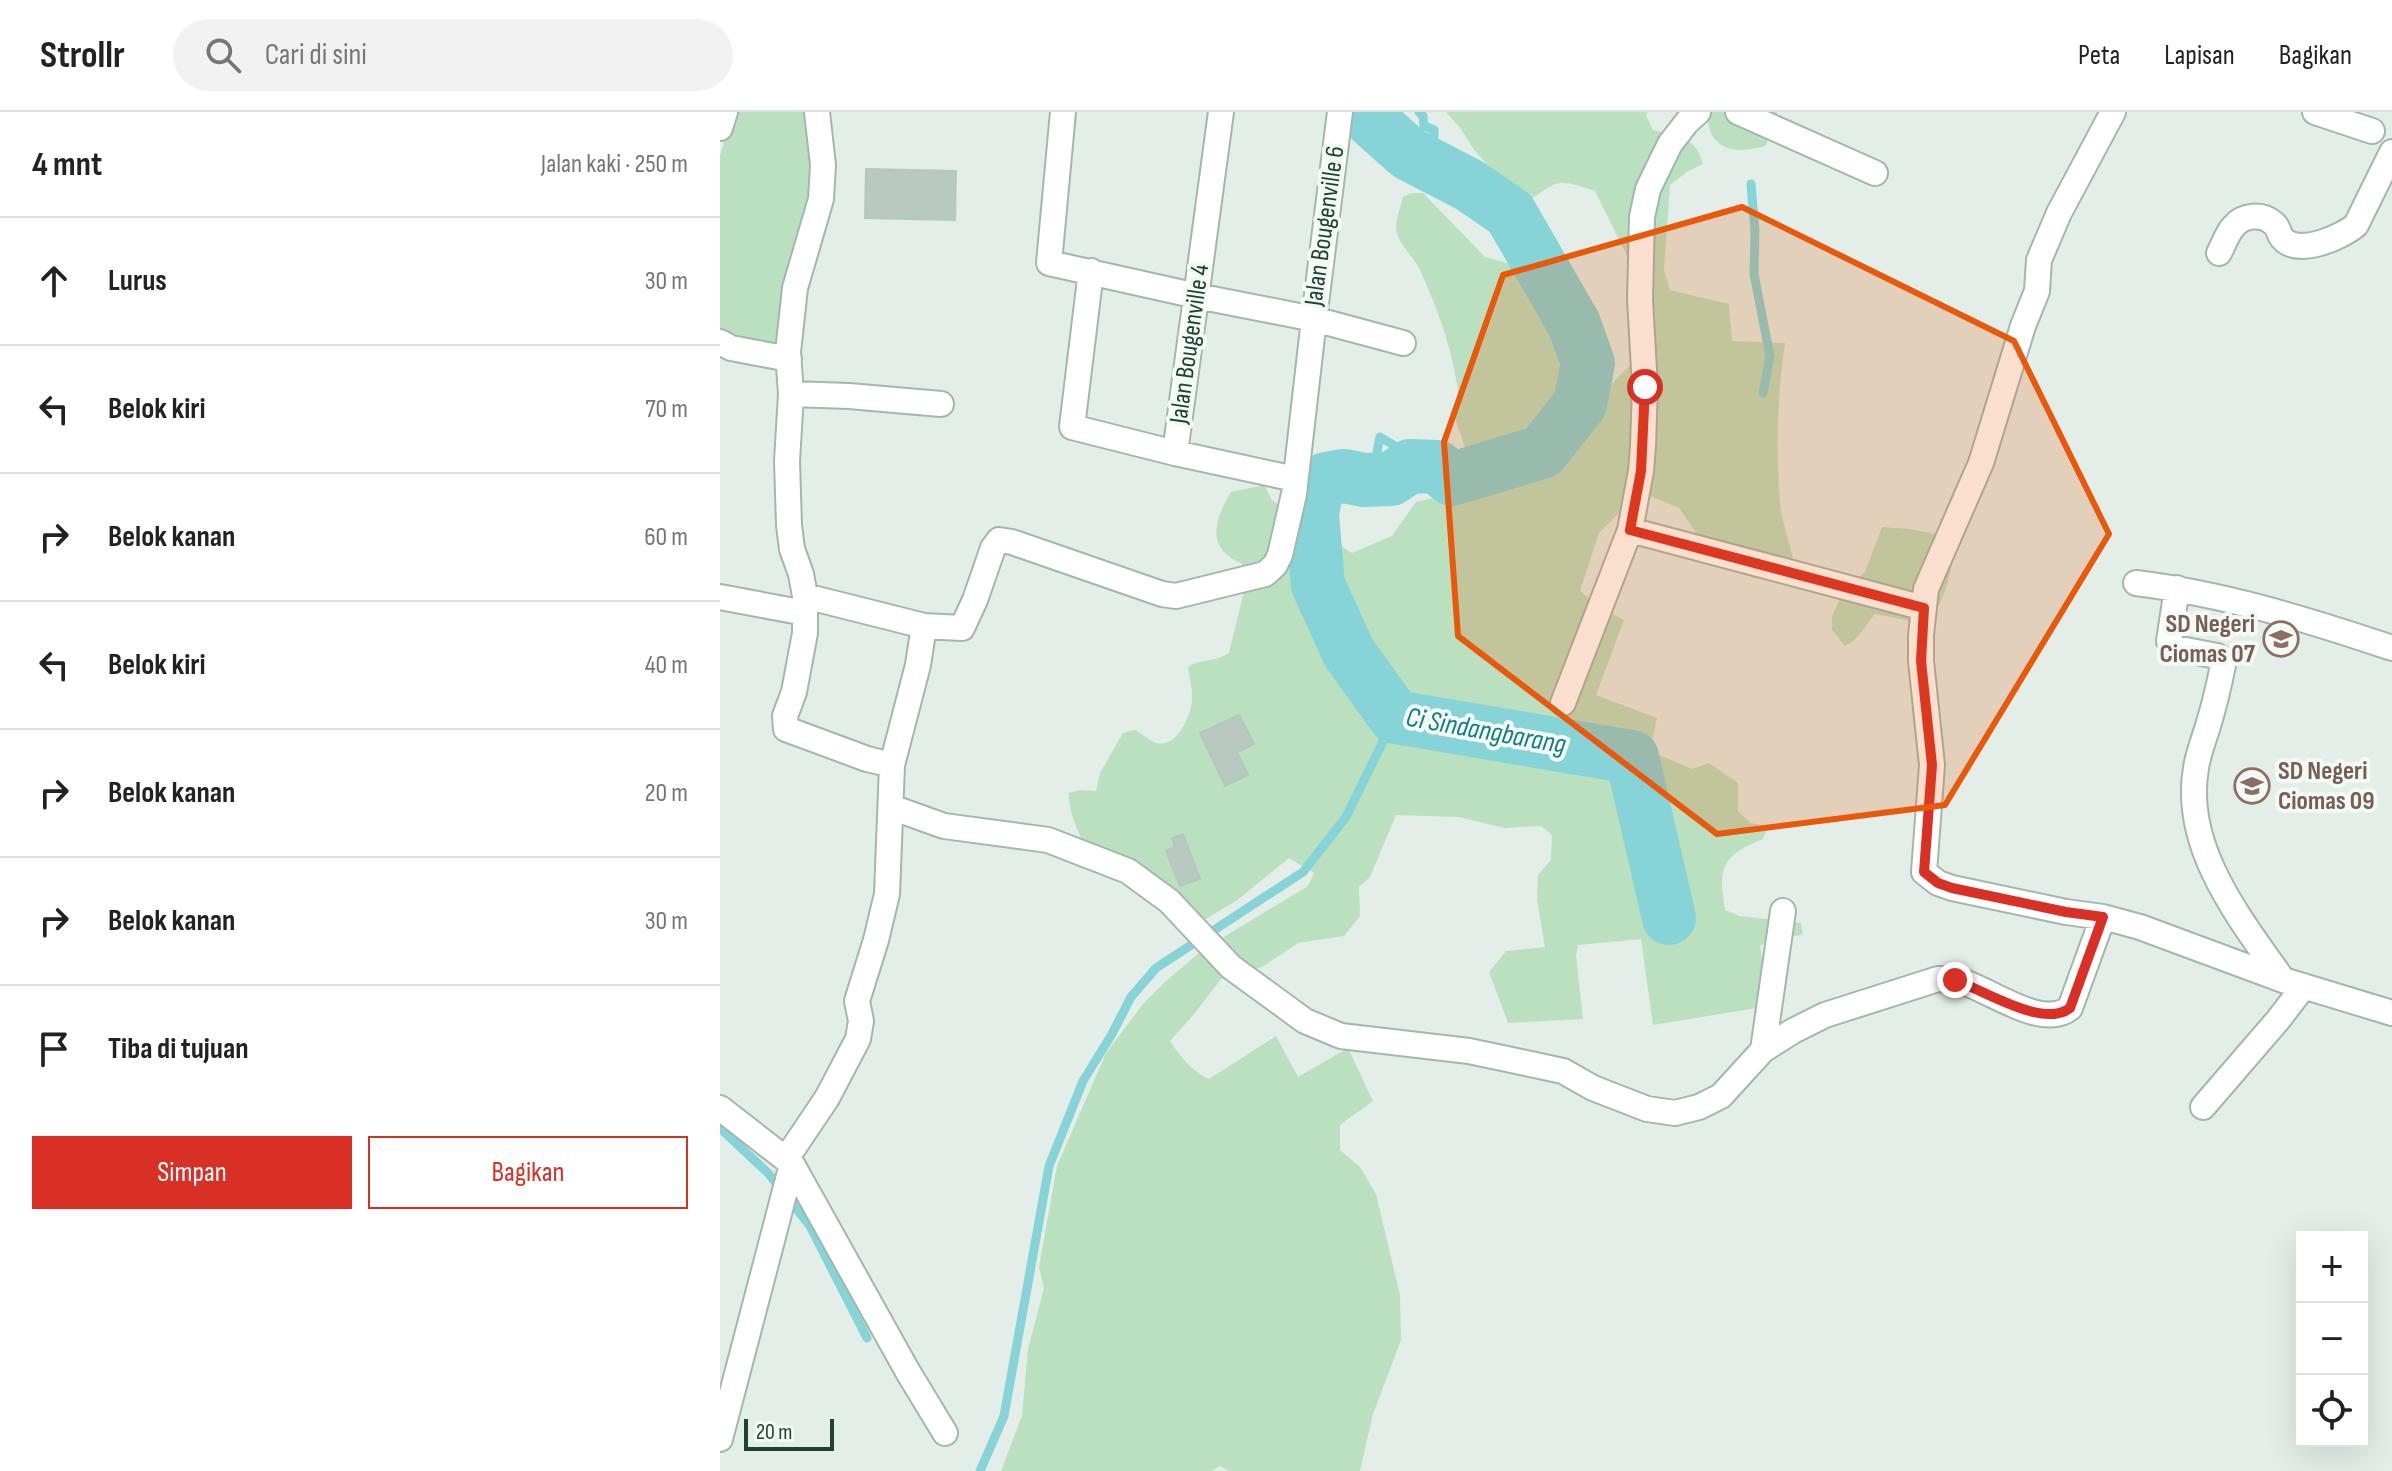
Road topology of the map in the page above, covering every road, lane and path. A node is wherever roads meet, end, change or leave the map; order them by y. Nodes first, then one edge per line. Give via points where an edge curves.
1 (725, 112) edge
2 (817, 112) edge
3 (1063, 112) edge
4 (1221, 112) edge
5 (1340, 112) edge
6 (1698, 112) edge
7 (1738, 112) edge
8 (2113, 112) edge
9 (2315, 112) edge
10 (2373, 122) edge
11 (720, 128) edge
12 (2392, 150) edge
13 (1875, 173) dead end
14 (2219, 253) dead end
15 (1091, 271) junction
16 (1197, 296) junction
17 (1314, 319) junction
18 (720, 342) edge
19 (1403, 343) dead end
20 (789, 359) junction
21 (791, 394) junction
22 (941, 404) dead end
23 (1175, 453) junction
24 (1295, 479) junction
25 (1630, 530) junction
26 (2136, 583) dead end
27 (2177, 588) junction
28 (720, 597) edge
29 (805, 604) junction
30 (1924, 608) junction
31 (924, 626) junction
32 (2392, 648) edge
33 (1563, 703) dead end
34 (892, 765) junction
35 (891, 807) junction
36 (1783, 911) dead end
37 (2103, 917) junction
38 (2293, 983) junction
39 (2392, 1013) edge
40 (1763, 1050) junction
41 (2203, 1107) dead end
42 (720, 1108) edge
43 (789, 1167) junction
44 (945, 1433) dead end
45 (720, 1439) edge

1 - 11 street
2 - 20 street via 821,199 795,288
3 - 15 street, Jalan Bougenville 6 via 1049,263
4 - 16 street, Jalan Bougenville 4
5 - 17 street, Jalan Bougenville 6
6 - 25 street via 1670,144 1648,189 1642,217 1643,446
7 - 13 street
8 - 30 street via 2039,260 2037,291 1981,463 1926,589
9 - 10 street
10 - 12 street
12 - 14 street via 2356,225 2347,233 2297,246 2282,238 2272,222 2248,217 2235,224
15 - 16 street, Jalan Bougenville 6
15 - 23 street via 1072,427
16 - 17 street, Jalan Bougenville 6
16 - 23 street, Jalan Bougenville 4
17 - 19 street
17 - 24 street
18 - 20 street
20 - 21 street
21 - 22 street
21 - 29 street via 789,525
23 - 24 street, Jalan Bougenville 4
24 - 31 street via 1280,555 1265,574 1176,596 1003,539 995,543 962,628
25 - 30 street
25 - 33 street
26 - 27 street
27 - 32 street
27 - 38 street via 2171,646 2217,656 2223,665 2196,765 2195,814 2202,843 2231,904
28 - 29 street
29 - 31 street
29 - 34 street via 805,633 786,729
30 - 37 street via 1921,661 1932,765 1924,872 1952,888
31 - 34 street
34 - 35 street
35 - 40 street via 944,826 1048,840 1128,871 1169,901 1231,967 1280,1005 1341,1036 1469,1051 1563,1071 1647,1109 1675,1113 1721,1096
35 - 43 street via 887,894 857,1001 858,1039
36 - 40 street
37 - 38 street
37 - 40 street via 2064,1013 2023,1010 1977,987 1938,979 1825,1015
38 - 39 street
38 - 41 street via 2278,1020
42 - 43 street
43 - 44 street
43 - 45 street

